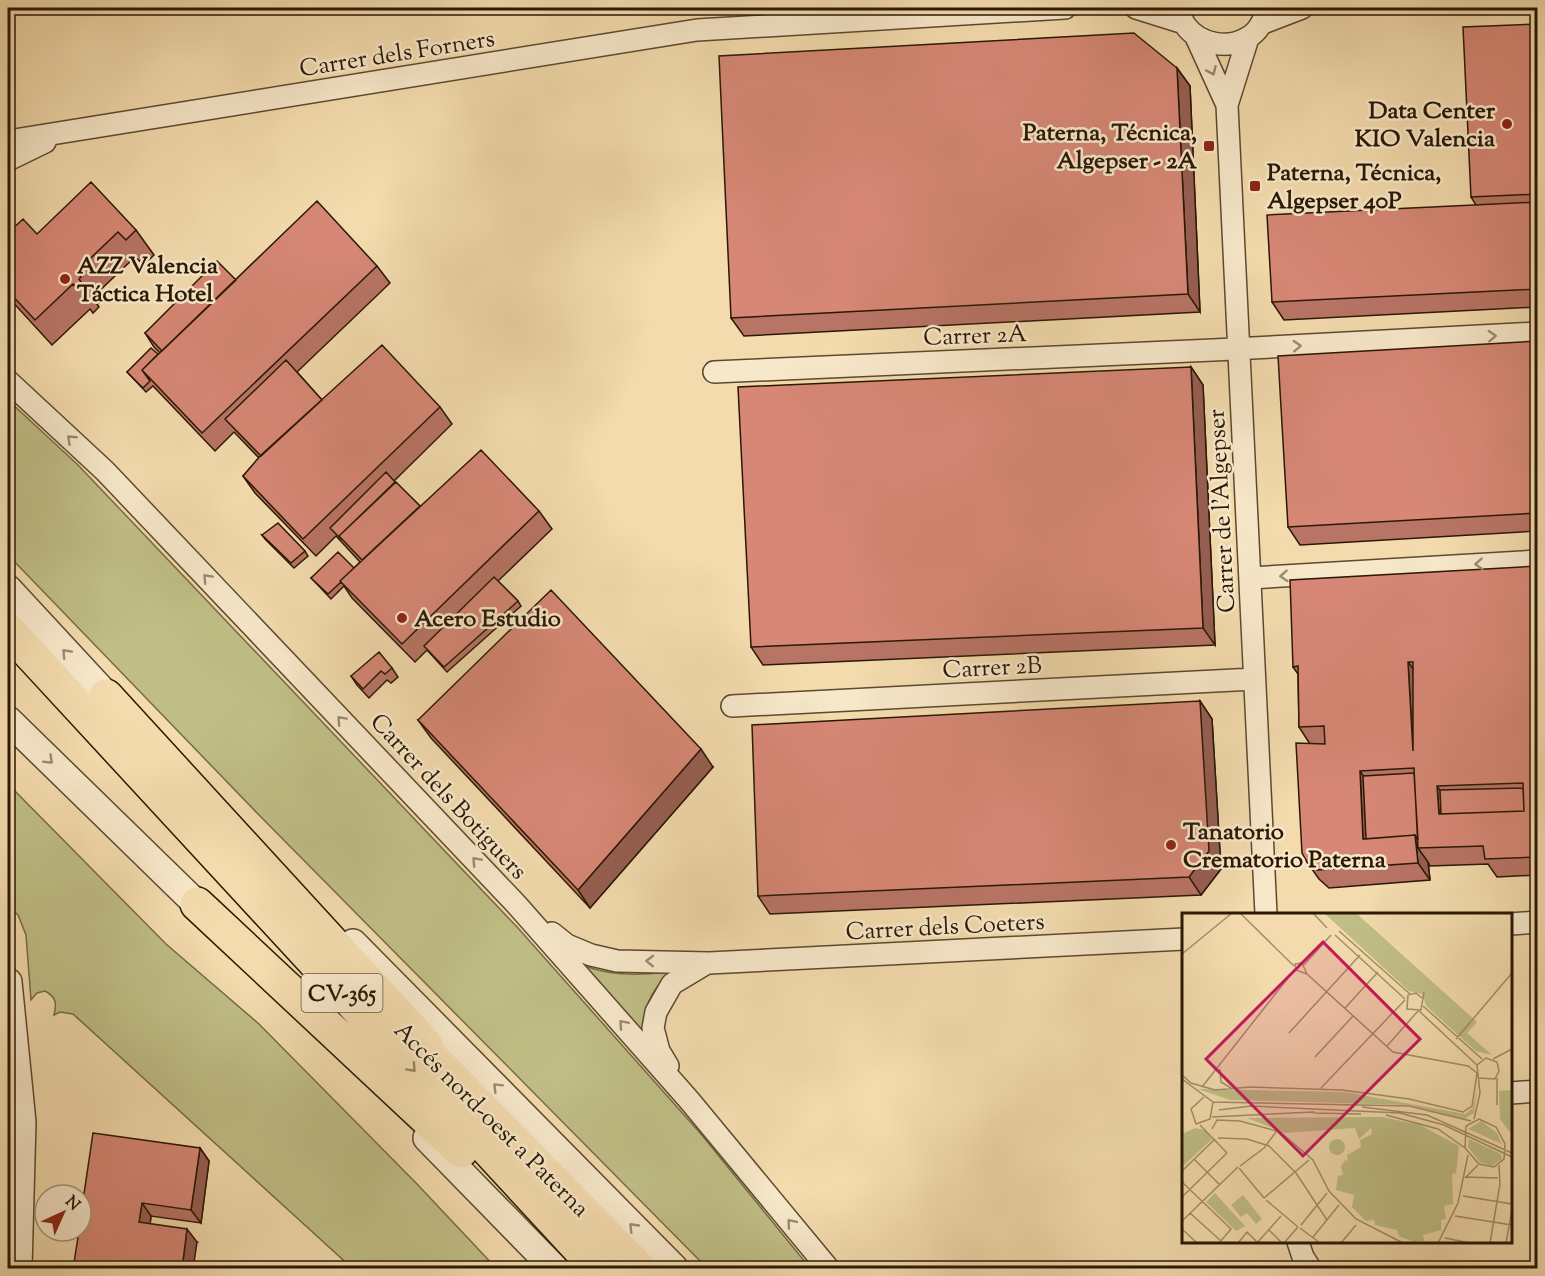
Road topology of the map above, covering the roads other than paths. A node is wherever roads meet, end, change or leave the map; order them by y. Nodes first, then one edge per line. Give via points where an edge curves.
1 (1065, 8) edge
2 (1136, 8) edge
3 (1302, 8) edge
4 (1186, 23) edge
5 (1260, 23) edge
6 (1227, 105) junction
7 (61, 134) junction
8 (8, 141) edge
9 (8, 160) edge
10 (1538, 333) edge
11 (1239, 349) junction
12 (714, 372) dead end
13 (8, 381) edge
14 (1538, 561) edge
15 (1250, 578) junction
16 (8, 589) edge
17 (8, 630) edge
18 (1254, 679) junction
19 (97, 706) junction
20 (732, 706) dead end
21 (8, 720) edge
22 (197, 904) junction
23 (516, 904) junction
24 (1266, 913) edge
25 (1538, 922) edge
26 (1512, 924) edge
27 (1182, 939) edge
28 (709, 963) junction
29 (8, 982) edge
30 (1538, 1092) edge
31 (1512, 1093) edge
32 (689, 1100) junction
33 (1298, 1243) edge
34 (18, 1269) edge
35 (554, 1269) edge
36 (580, 1269) edge
37 (597, 1269) edge
38 (639, 1269) edge
39 (674, 1269) edge
40 (828, 1269) edge
41 (1310, 1269) edge

1 - 7 street, Carrer dels Forners via 697,30
2 - 4 street
3 - 5 street
4 - 5 street via 1222,46
4 -> 6 street
5 - 6 street
6 - 11 street, Carrer de l'Algepser
7 - 8 street, Carrer dels Forners
7 - 9 street, Carrer dels Forners
11 -> 10 street, Carrer 2A
11 - 12 street, Carrer 2A
11 - 15 street, Carrer de l'Algepser
23 -> 13 street, Carrer dels Botiguers via 105,471
14 -> 15 street
15 - 18 street, Carrer de l'Algepser
19 -> 16 street
17 - 19 main road, Accés nord-oest a Paterna / CV-365
18 - 20 street, Carrer 2B
18 - 24 street, Carrer de l'Algepser
19 -> 37 main road, Accés nord-oest a Paterna / CV-365
19 - 38 main road, Accés nord-oest a Paterna
39 -> 19 street via 509,1100
21 -> 22 street
22 - 35 street
22 - 36 main road via 461,1151
28 -> 23 street, Carrer dels Coeters via 617,961 591,955 567,945
32 -> 23 street, Carrer dels Botiguers
25 - 26 street
27 - 28 street, Carrer dels Coeters
28 - 32 street, Carrer dels Coeters via 672,984 656,1012 653,1028 659,1051
29 - 34 street via 22,1122
30 - 31 street
40 -> 32 street, Carrer dels Botiguers
33 - 41 street

